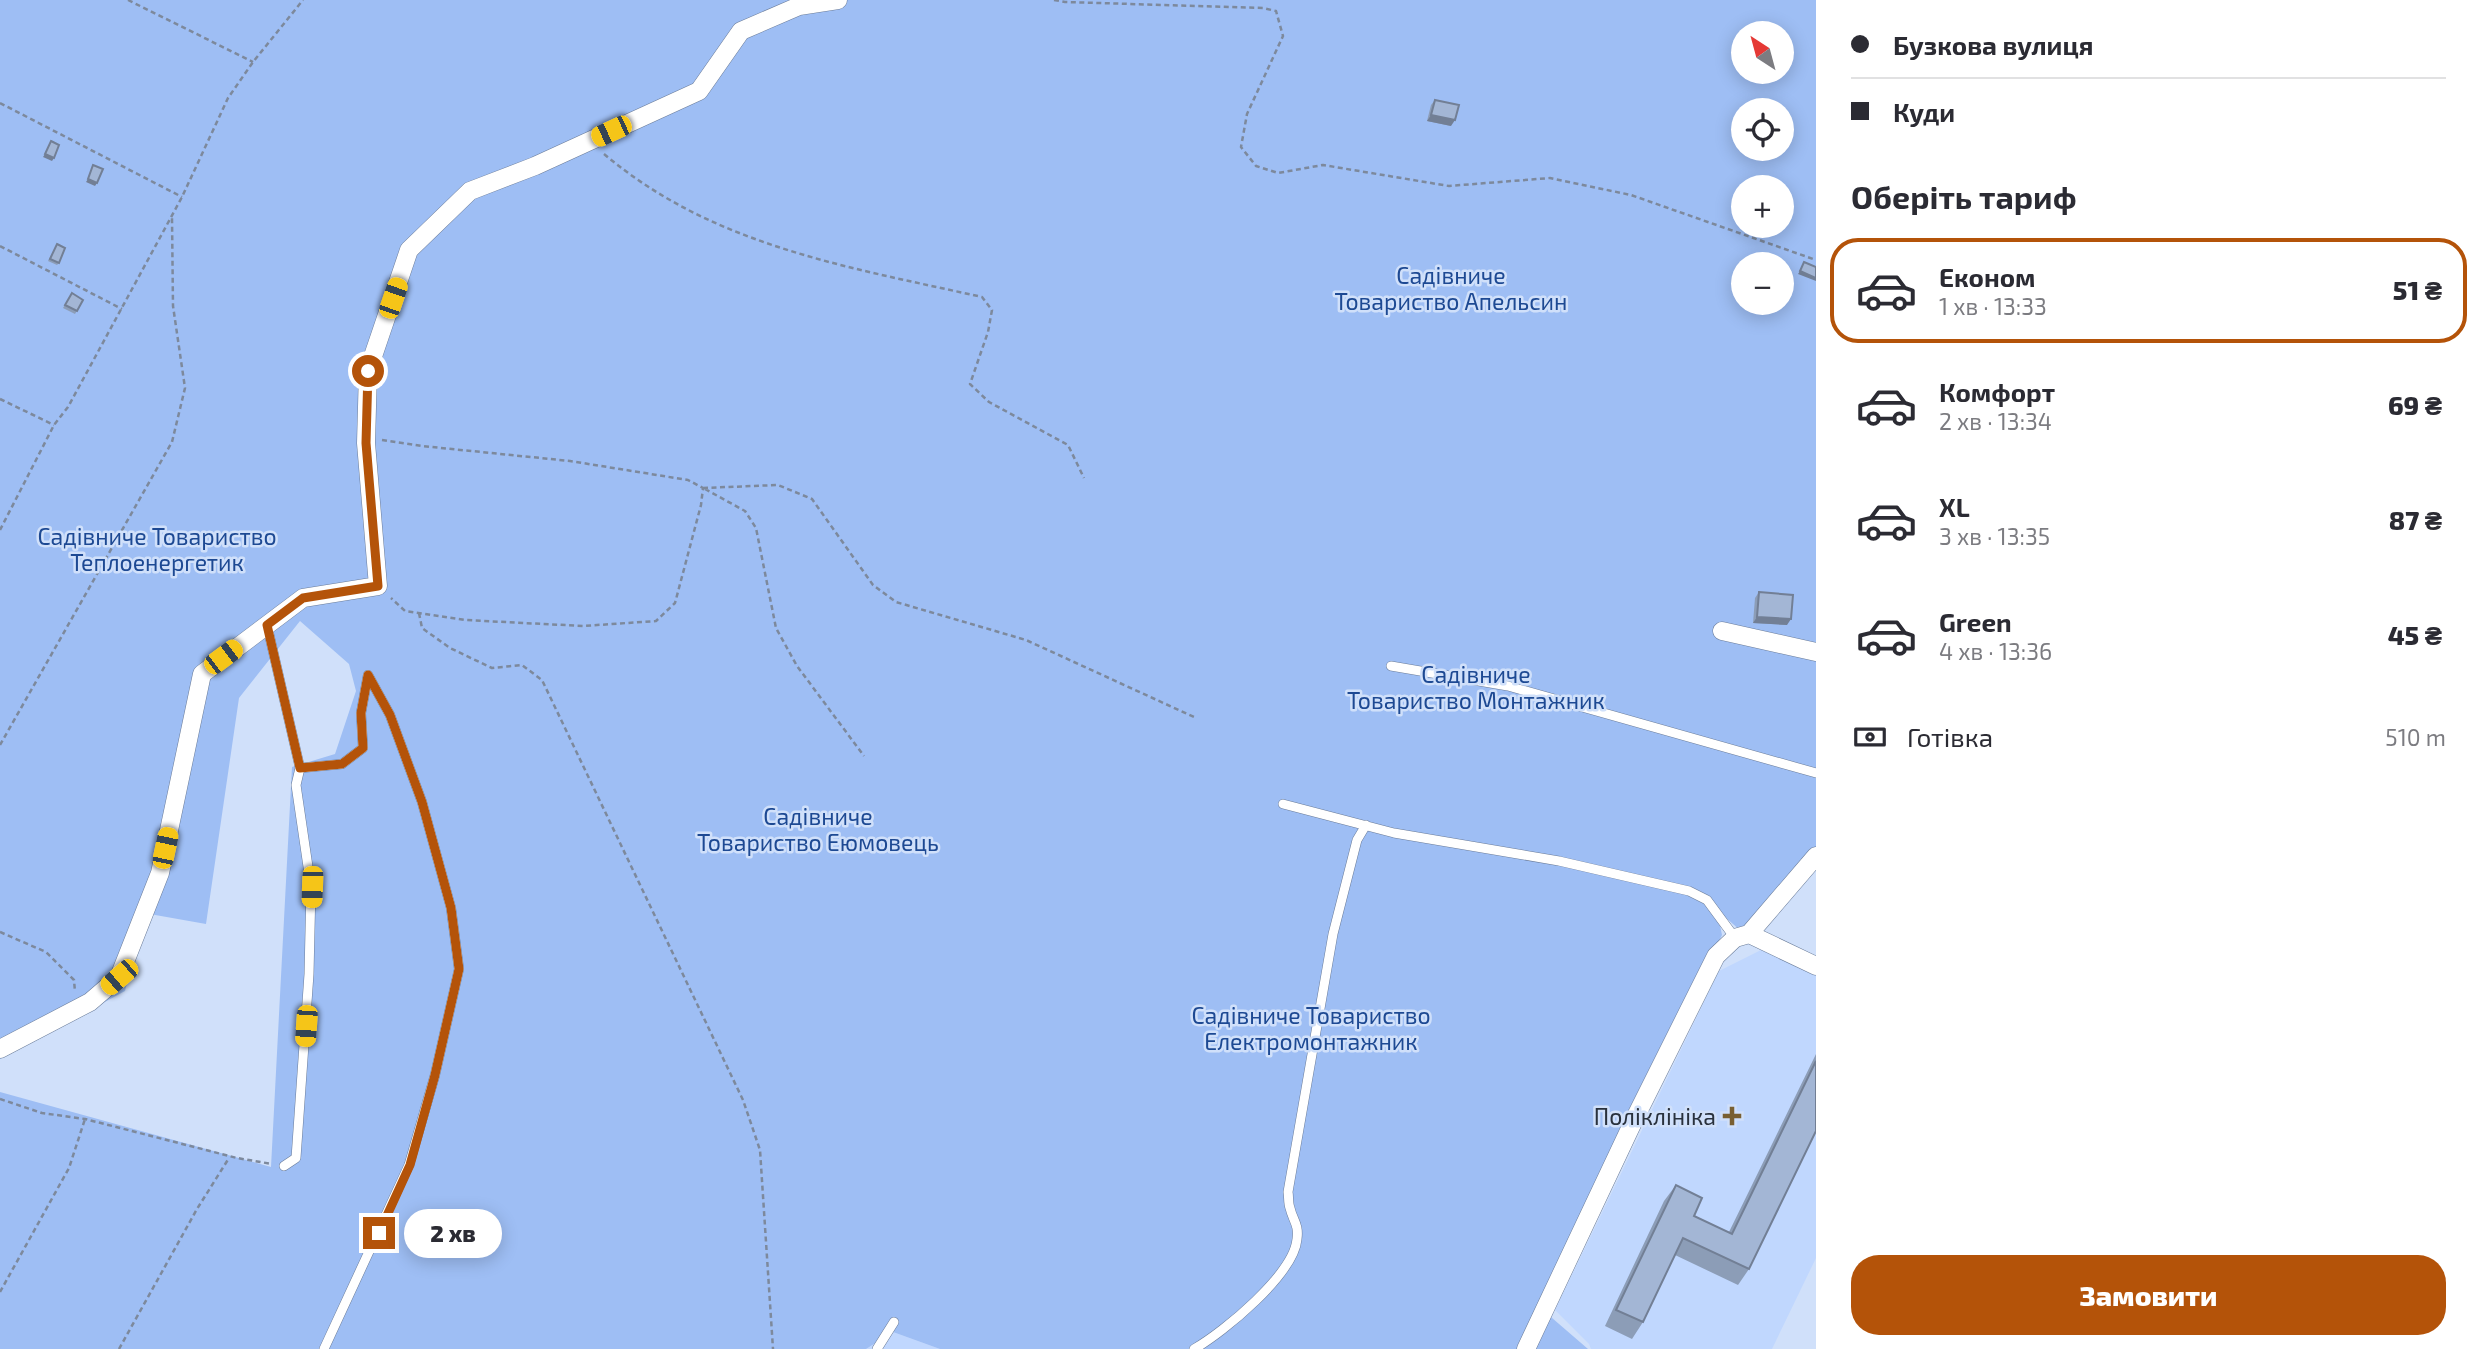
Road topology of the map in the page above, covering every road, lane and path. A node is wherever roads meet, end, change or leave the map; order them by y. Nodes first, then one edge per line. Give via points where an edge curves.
1 (128, 0) edge
2 (303, 0) edge
3 (838, 0) edge
4 (1054, 0) edge
5 (253, 62) junction
6 (0, 103) edge
7 (589, 141) junction
8 (182, 197) junction
9 (172, 217) junction
10 (0, 246) edge
11 (1816, 260) edge
12 (122, 309) junction
13 (0, 399) edge
14 (54, 425) junction
15 (367, 437) junction
16 (1084, 478) dead end
17 (702, 488) junction
18 (0, 530) edge
19 (378, 586) junction
20 (419, 613) junction
21 (267, 625) junction
22 (1722, 631) dead end
23 (1816, 652) edge
24 (1391, 666) dead end
25 (1194, 717) dead end
26 (0, 745) edge
27 (864, 756) dead end
28 (300, 768) junction
29 (1816, 773) edge
30 (1283, 804) dead end
31 (1366, 825) junction
32 (1816, 856) edge
33 (0, 932) edge
34 (1742, 936) junction
35 (1816, 966) edge
36 (77, 1009) junction
37 (0, 1049) edge
38 (0, 1099) edge
39 (85, 1119) junction
40 (230, 1156) junction
41 (284, 1166) joint
42 (0, 1292) edge
43 (894, 1322) dead end
44 (119, 1349) edge
45 (324, 1349) edge
46 (773, 1349) edge
47 (877, 1349) edge
48 (1194, 1349) edge
49 (1526, 1349) edge

1 - 5 path
2 - 5 path
3 - 7 street via 799,6 741,31 698,91
4 - 11 path via 1276,11 1283,36 1247,114 1241,147 1256,166 1278,173 1324,165 1448,186 1550,178 1631,195
5 - 8 path via 228,98
6 - 8 path
7 - 15 street via 470,191 410,250 368,371
7 - 16 path via 626,173 721,227 804,257 982,297 992,310 970,384 989,402 1068,445
8 - 9 path
9 - 12 path
9 - 26 path via 173,306 185,388 172,442
10 - 12 path
12 - 14 path
13 - 14 path
14 - 18 path
15 - 17 path via 570,461 688,480
15 - 19 street
17 - 20 path via 676,603 656,621 583,626
17 - 25 path via 778,485 812,499 873,585 896,602 1026,640
17 - 27 path via 745,511 756,528 776,628 797,666
19 - 20 path via 405,611
19 - 21 street via 303,598
20 - 46 path via 422,628 450,648 492,668 523,665 542,681 661,925 743,1100 760,1150
21 - 28 lane
21 - 36 street via 202,674 160,873 119,977
22 - 23 street
24 - 29 lane via 1508,686
28 - 41 lane via 296,785 312,887 309,974 296,1158
28 - 45 lane via 342,764 363,748 361,713 368,675 390,715 422,802 451,908 459,969 410,1165
30 - 31 lane
31 - 34 lane via 1689,891 1707,900
31 - 48 lane via 1355,848 1333,934 1288,1192 1297,1223 1292,1259 1271,1286
32 - 34 street
33 - 36 path via 46,952 74,980
34 - 35 street
34 - 49 street via 1716,956
36 - 37 street
38 - 39 path via 42,1113
39 - 40 path
39 - 42 path via 69,1168
40 - 41 path
40 - 44 path
43 - 47 lane

